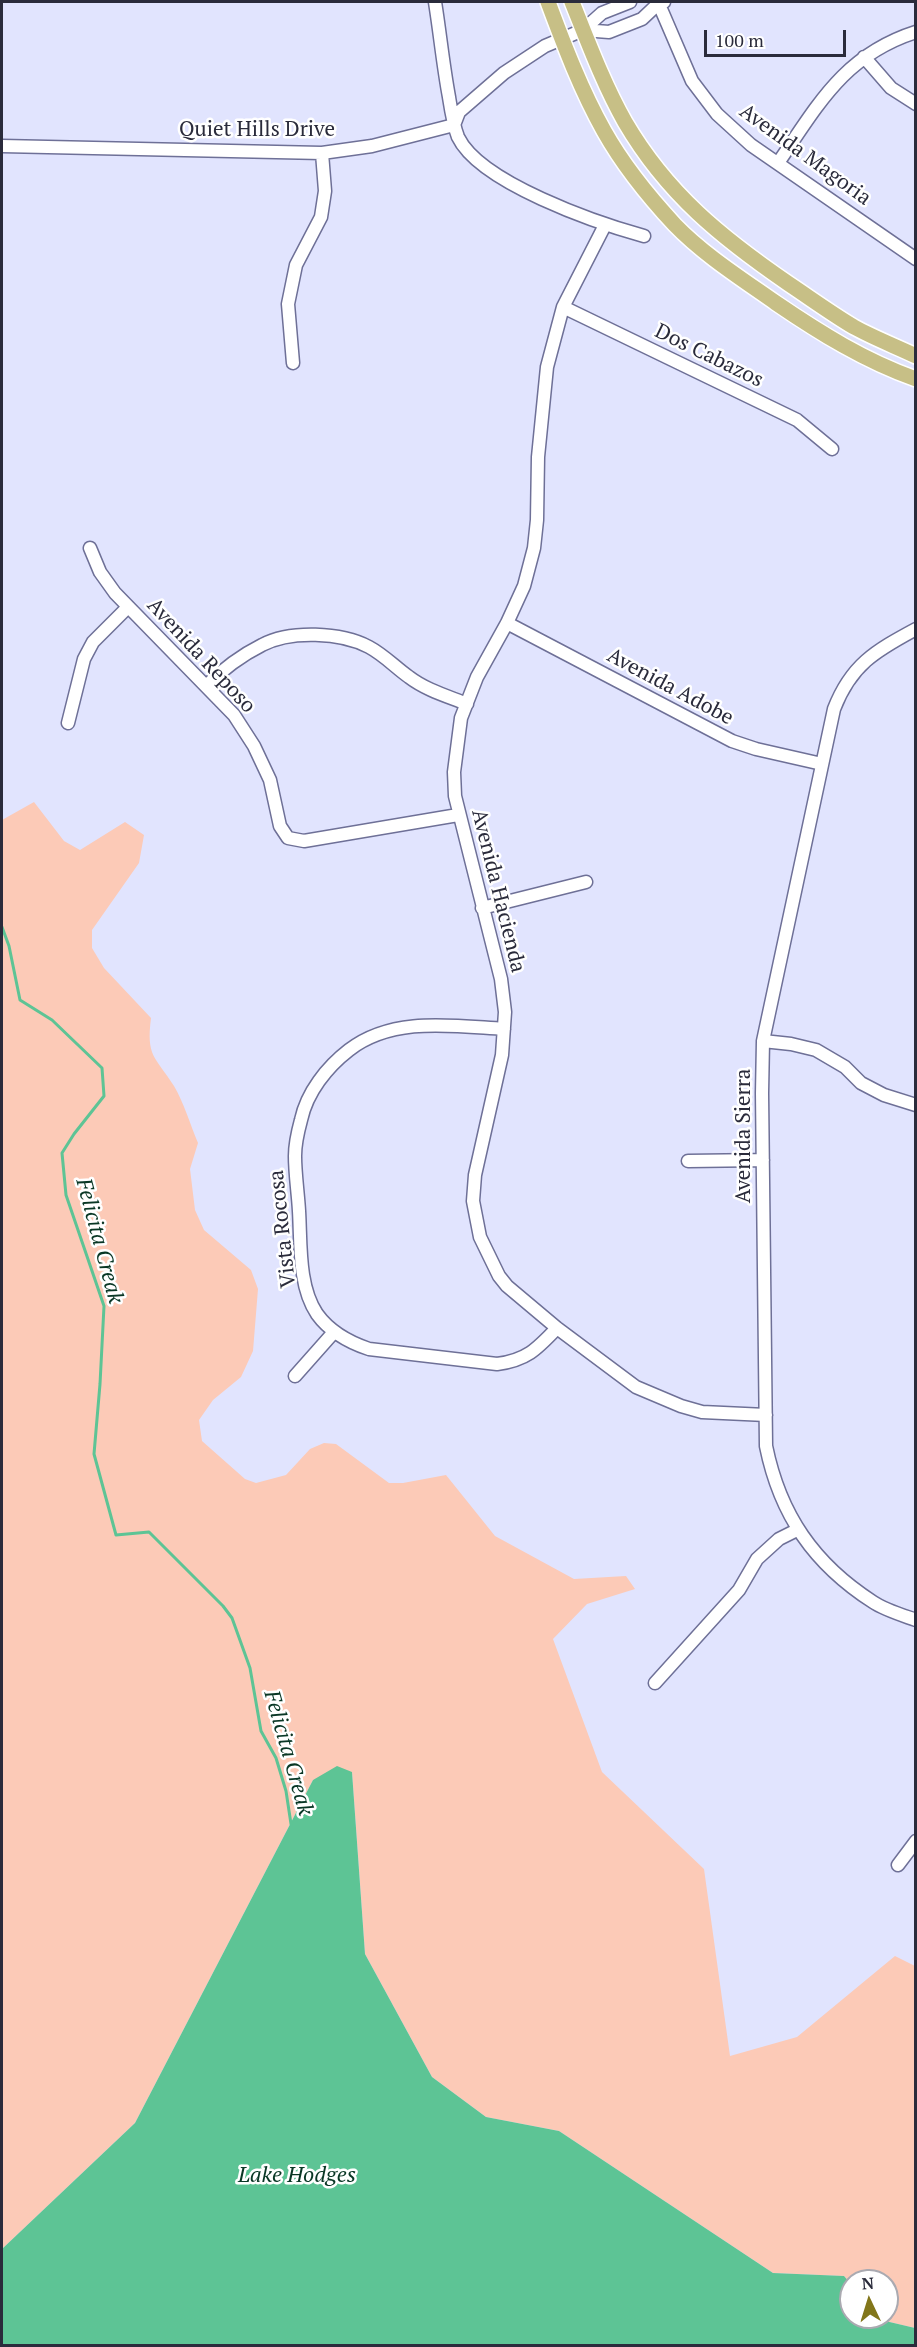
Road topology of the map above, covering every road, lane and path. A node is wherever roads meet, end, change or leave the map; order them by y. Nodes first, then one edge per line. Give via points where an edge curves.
1 (435, 2) edge
2 (548, 2) edge
3 (572, 2) edge
4 (630, 2) edge
5 (657, 2) edge
6 (583, 30) junction
7 (915, 32) edge
8 (562, 38) junction
9 (864, 57) junction
10 (915, 104) edge
11 (454, 125) junction
12 (2, 146) edge
13 (322, 153) junction
14 (778, 163) junction
15 (605, 225) junction
16 (644, 236) dead end
17 (915, 259) edge
18 (563, 307) junction
19 (915, 356) edge
20 (293, 363) dead end
21 (915, 379) edge
22 (831, 449) dead end
23 (90, 548) dead end
24 (128, 607) junction
25 (507, 623) junction
26 (915, 629) edge
27 (206, 686) junction
28 (467, 704) junction
29 (68, 723) dead end
30 (822, 764) junction
31 (458, 815) junction
32 (586, 882) dead end
33 (482, 908) junction
34 (504, 1029) junction
35 (763, 1041) junction
36 (915, 1105) edge
37 (763, 1160) junction
38 (688, 1161) dead end
39 (557, 1328) junction
40 (334, 1332) junction
41 (296, 1376) dead end
42 (766, 1415) junction
43 (797, 1530) junction
44 (915, 1620) edge
45 (655, 1683) dead end
46 (915, 1841) edge
47 (898, 1865) dead end

1 - 11 street
2 - 8 main road
3 - 6 main road
4 - 6 street via 602,13
5 - 6 street via 642,19 609,32
5 - 14 street, Avenida Magoria via 692,81 717,114
6 - 8 street
6 - 19 main road via 625,122 693,210 806,296 854,327
7 - 9 street
8 - 11 street via 504,73 459,112
8 - 21 main road via 604,132 629,170 676,226 740,278 844,347
9 - 10 street via 891,87
9 - 14 street via 827,90
11 - 13 street, Quiet Hills Drive via 372,146
11 - 15 street via 459,139 478,162 516,186
12 - 13 street, Quiet Hills Drive
13 - 20 street via 325,191 321,217 296,265 288,304
14 - 17 street, Avenida Magoria
15 - 16 street
15 - 18 street, Avenida Hacienda
18 - 22 street, Dos Cabazos via 797,420
18 - 25 street, Avenida Hacienda via 547,367 534,548 524,586
23 - 24 street, Avenida Reposo via 100,572
24 - 27 street, Avenida Reposo
24 - 29 street via 93,642 84,659
25 - 28 street, Avenida Hacienda
25 - 30 street, Avenida Adobe via 732,741
26 - 30 street, Avenida Sierra via 880,648 850,676 834,709
27 - 28 street via 262,645 304,634 367,646 426,689
27 - 31 street, Avenida Reposo via 234,715 254,746 270,780 280,826 288,838 304,841
28 - 31 street, Avenida Hacienda via 461,718 454,772
30 - 35 street, Avenida Sierra
31 - 33 street, Avenida Hacienda
32 - 33 street
33 - 34 street, Avenida Hacienda via 501,979
34 - 39 street, Avenida Hacienda via 473,1201 480,1237 499,1276
34 - 40 street, Vista Rocosa via 432,1025 404,1027 373,1036 350,1049 317,1084 301,1118 295,1155 307,1292 316,1313
35 - 36 street via 816,1050 845,1067 861,1083
35 - 37 street, Avenida Sierra
37 - 38 street
37 - 42 street, Avenida Sierra
39 - 40 street, Vista Rocosa via 535,1352 514,1362 497,1364 369,1349
39 - 42 street, Avenida Hacienda via 636,1388 702,1412
40 - 41 street
42 - 43 street, Avenida Sierra via 766,1446 772,1476
43 - 44 street, Avenida Sierra via 830,1569 874,1603
43 - 45 street via 757,1558 739,1590
46 - 47 street

